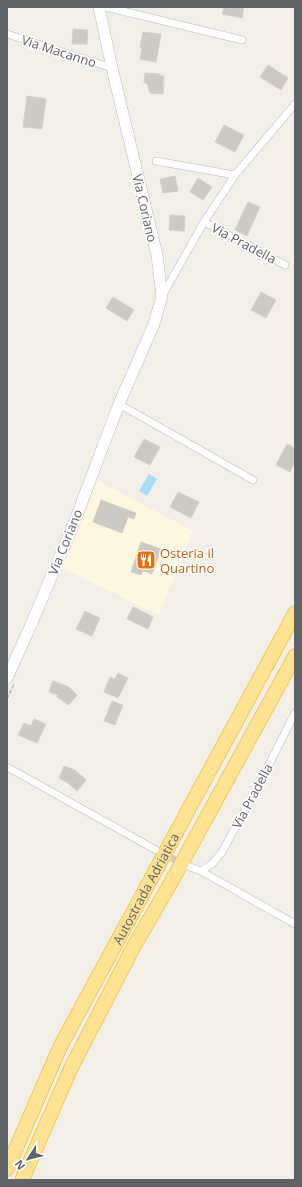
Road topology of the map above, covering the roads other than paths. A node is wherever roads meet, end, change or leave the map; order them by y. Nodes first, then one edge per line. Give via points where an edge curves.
1 (99, 7) edge
2 (106, 7) edge
3 (7, 34) edge
4 (242, 40) dead end
5 (112, 68) junction
6 (295, 104) edge
7 (156, 161) dead end
8 (235, 175) junction
9 (204, 222) junction
10 (285, 265) dead end
11 (162, 296) junction
12 (120, 404) junction
13 (253, 480) dead end
14 (295, 613) edge
15 (295, 656) edge
16 (7, 678) edge
17 (295, 713) edge
18 (7, 767) edge
19 (156, 850) tunnel mouth
20 (187, 866) tunnel mouth
21 (201, 871) junction
22 (295, 924) edge
23 (7, 1169) edge
24 (22, 1180) edge

1 - 5 main road, Via Coriano
2 - 4 street
3 - 5 street, Via Macanno
5 - 11 main road, Via Coriano via 157,255
6 - 8 street, Via Pradella
7 - 8 street
8 - 9 street, Via Pradella
9 - 10 street, Via Pradella
9 - 11 street, Via Pradella
11 - 12 main road, Via Coriano via 154,324
12 - 13 street
12 - 16 main road, Via Coriano via 74,523
14 - 23 highway, Autostrada Adriatica via 61,1044
15 - 24 highway, Autostrada Adriatica via 134,946 71,1068
17 - 21 street, Via Pradella via 222,852 212,864
18 - 19 street
20 - 21 street
21 - 22 street

